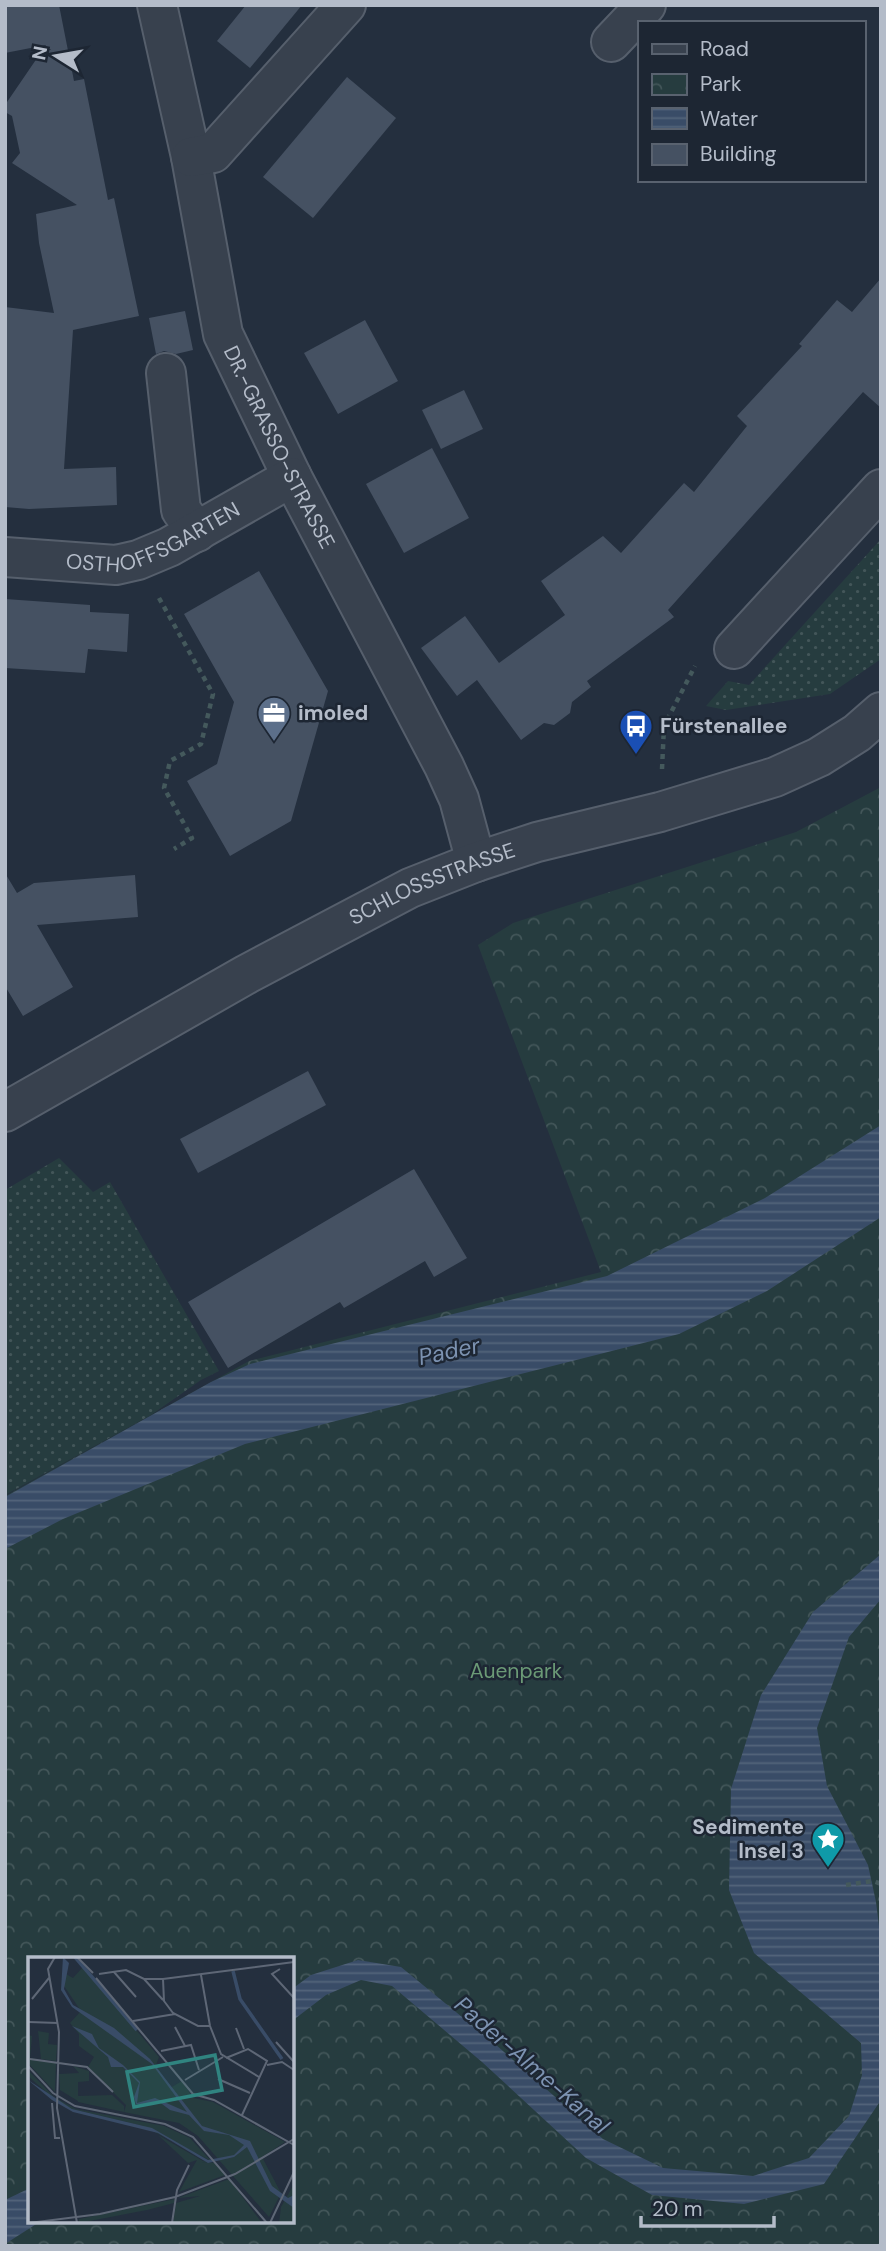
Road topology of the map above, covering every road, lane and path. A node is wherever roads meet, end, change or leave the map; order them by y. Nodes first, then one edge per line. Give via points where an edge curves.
1 (157, 5) edge
2 (346, 5) edge
3 (646, 5) edge
4 (611, 42) dead end
5 (191, 157) junction
6 (166, 373) dead end
7 (292, 477) junction
8 (881, 489) edge
9 (197, 532) junction
10 (5, 557) edge
11 (138, 560) junction
12 (734, 649) joint
13 (881, 712) edge
14 (660, 812) junction
15 (174, 849) dead end
16 (476, 862) junction
17 (5, 1112) edge
18 (881, 1884) edge
19 (846, 1885) dead end

1 - 5 street, DR.-GRASSO-STRASSE
2 - 5 street via 213,153
3 - 4 street
5 - 7 street, DR.-GRASSO-STRASSE via 223,334
6 - 9 street via 181,510
7 - 9 street, OSTHOFFSGARTEN
7 - 16 street, DR.-GRASSO-STRASSE via 452,783
8 - 12 street
9 - 11 street, OSTHOFFSGARTEN
10 - 11 street, OSTHOFFSGARTEN via 116,565
11 - 15 path via 213,694 201,744 170,761 163,788 192,838
12 - 14 path via 701,654 664,726
13 - 14 street, SCHLOSSSTRASSE via 820,757 775,777
14 - 16 street, SCHLOSSSTRASSE
16 - 17 street, SCHLOSSSTRASSE via 410,888 258,968
18 - 19 path

